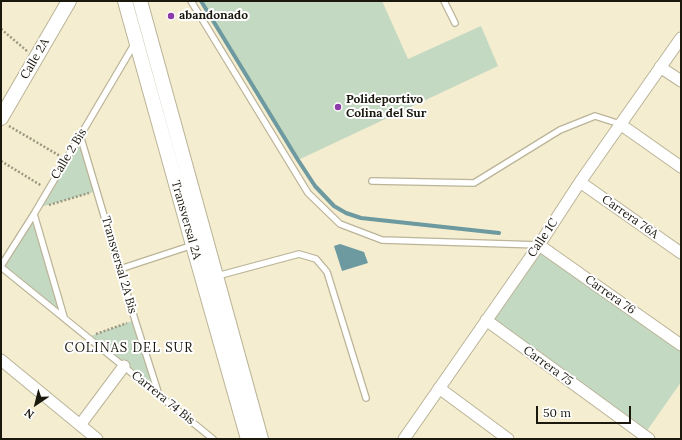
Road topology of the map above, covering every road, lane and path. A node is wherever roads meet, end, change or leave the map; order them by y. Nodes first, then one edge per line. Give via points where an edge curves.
1 (70, 1) edge
2 (125, 1) edge
3 (140, 1) edge
4 (191, 1) edge
5 (444, 1) edge
6 (455, 23) dead end
7 (1, 29) edge
8 (681, 38) edge
9 (136, 40) junction
10 (36, 58) junction
11 (660, 67) junction
12 (681, 81) edge
13 (4, 121) edge
14 (620, 124) junction
15 (80, 135) junction
16 (66, 160) junction
17 (1, 161) edge
18 (681, 167) edge
19 (372, 181) dead end
20 (580, 182) junction
21 (48, 189) junction
22 (97, 191) junction
23 (35, 211) junction
24 (193, 245) junction
25 (539, 245) junction
26 (681, 253) edge
27 (1, 266) edge
28 (120, 269) junction
29 (210, 278) junction
30 (64, 318) junction
31 (135, 320) junction
32 (486, 320) junction
33 (88, 337) junction
34 (681, 345) edge
35 (1, 360) edge
36 (124, 366) junction
37 (439, 388) junction
38 (160, 396) junction
39 (366, 398) dead end
40 (80, 425) junction
41 (97, 439) edge
42 (213, 439) edge
43 (248, 439) edge
44 (261, 439) edge
45 (404, 439) edge
46 (508, 439) edge
47 (649, 439) edge

1 - 10 street, Calle 2A
2 - 9 street, Transversal 2A
3 - 29 street, Transversal 2A
4 - 25 lane via 308,193 340,224 382,240
5 - 6 lane
7 - 10 path
8 - 11 street, Calle 1C
9 - 15 lane, Calle 2 Bis
9 - 24 street, Transversal 2A
10 - 13 street, Calle 2A
11 - 12 street
11 - 14 street, Calle 1C
13 - 16 path
14 - 18 street
14 - 19 lane via 595,116 560,130 474,183
14 - 20 street, Calle 1C
15 - 16 lane, Calle 2 Bis
15 - 22 lane, Transversal 2A Bis
16 - 21 lane, Calle 2 Bis
17 - 21 path
20 - 25 street, Calle 1C
20 - 26 street, Carrera 76A
21 - 23 lane, Calle 2 Bis
22 - 23 path
22 - 28 lane, Transversal 2A Bis
23 - 27 lane, Calle 2 Bis
23 - 30 lane
24 - 28 lane
24 - 29 street, Transversal 2A
25 - 32 street, Calle 1C
25 - 34 street, Carrera 76
27 - 30 lane, Carrera 74 Bis
28 - 31 lane, Transversal 2A Bis
29 - 39 lane via 299,254 316,259 327,272
29 - 43 street, Transversal 2A
29 - 44 street, Transversal 2A
30 - 33 lane, Carrera 74 Bis
31 - 33 path
31 - 38 lane, Transversal 2A Bis
32 - 37 street, Calle 1C
32 - 47 street, Carrera 75
33 - 36 lane, Carrera 74 Bis
35 - 40 street
36 - 38 lane, Carrera 74 Bis
36 - 40 street
37 - 45 street, Calle 1C
37 - 46 street
38 - 42 lane, Carrera 74 Bis
40 - 41 street

